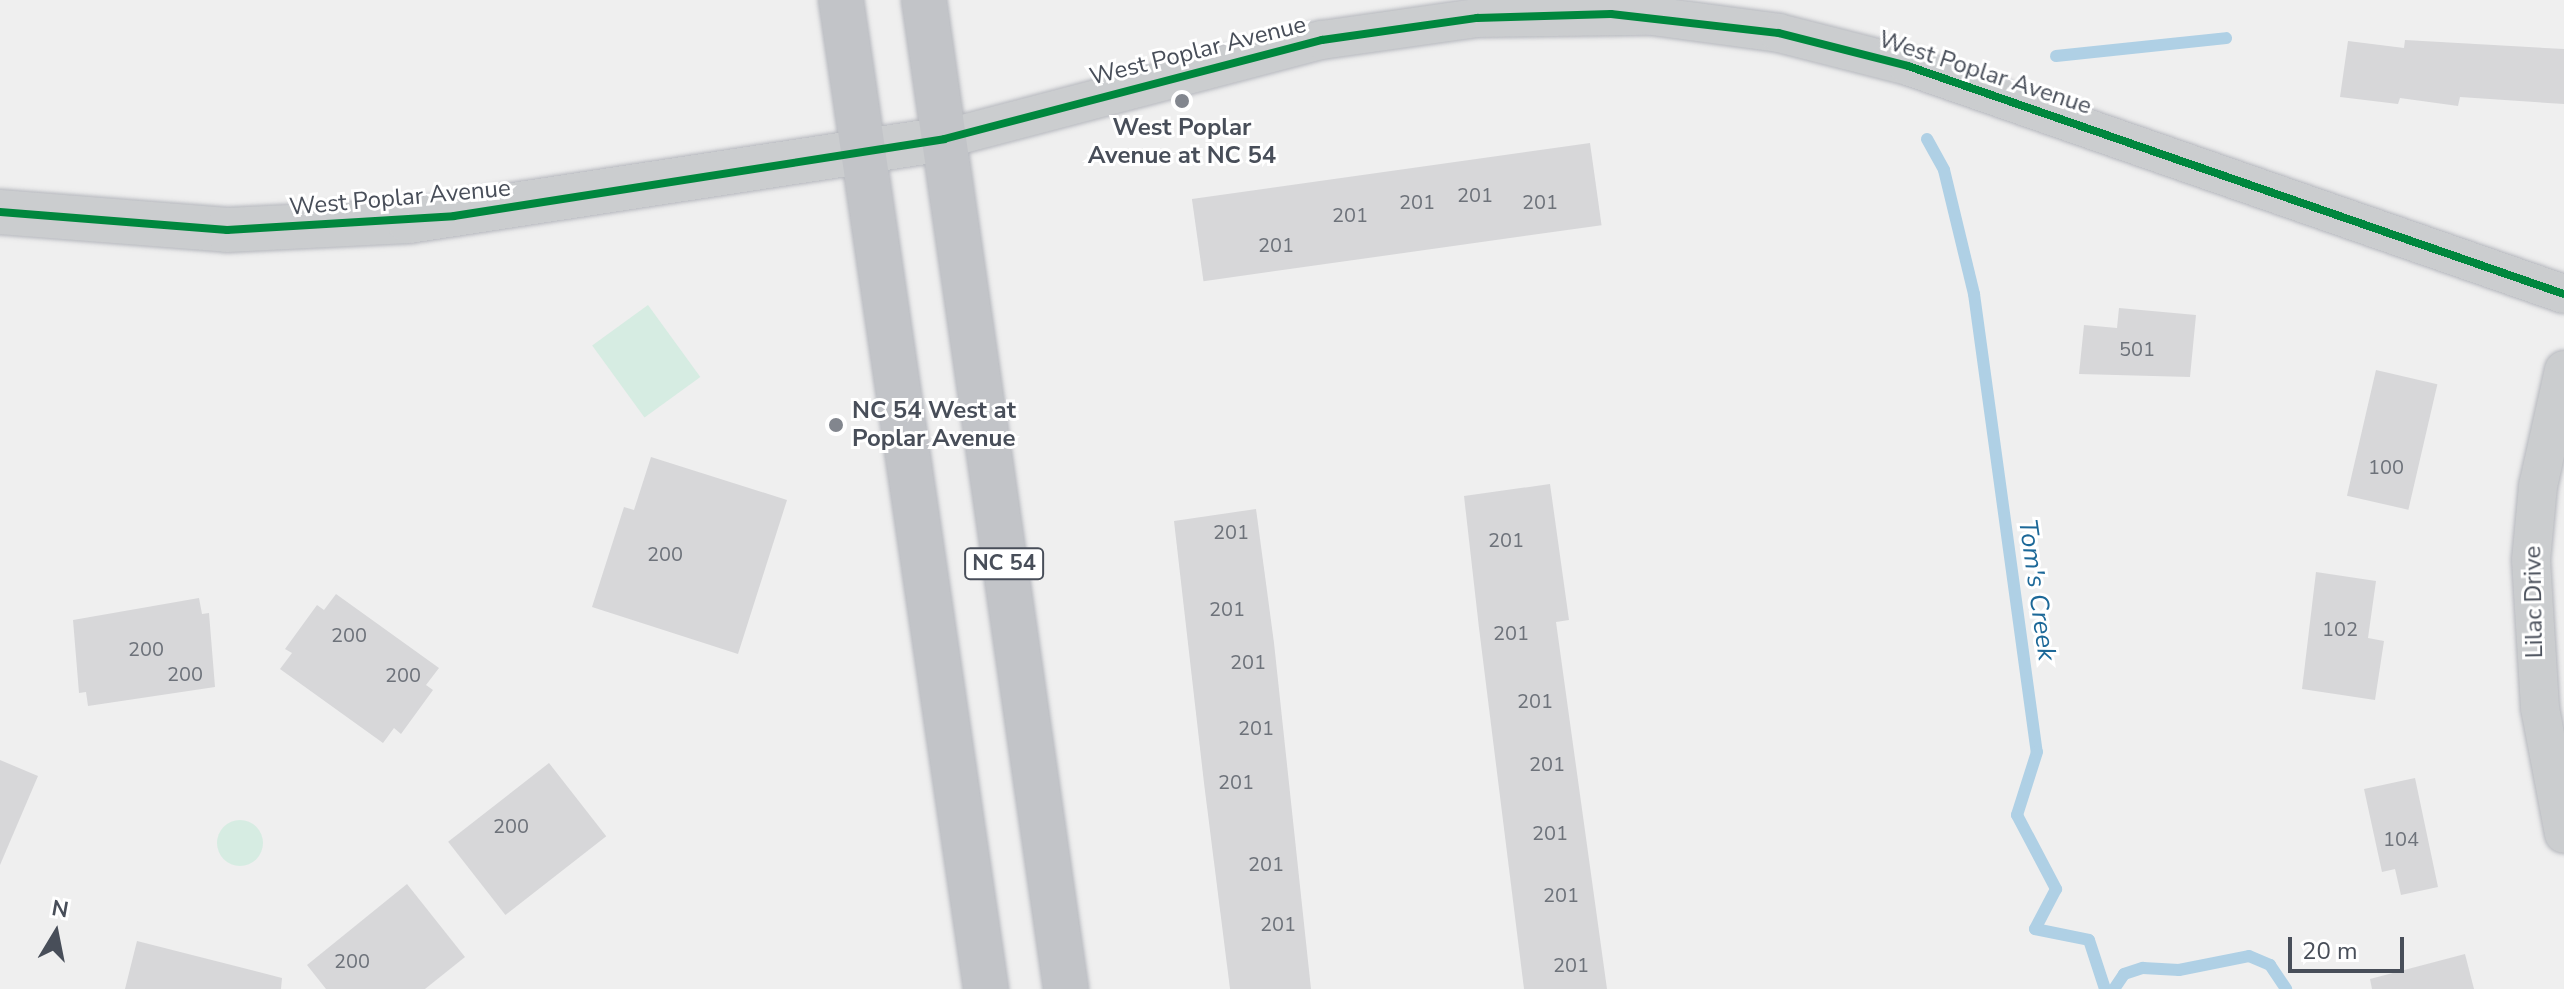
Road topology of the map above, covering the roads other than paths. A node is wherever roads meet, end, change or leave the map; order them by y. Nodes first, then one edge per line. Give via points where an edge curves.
1 (841, 0) edge
2 (924, 0) edge
3 (944, 139) junction
4 (863, 155) junction
5 (0, 212) edge
6 (2564, 294) edge
7 (2564, 370) edge
8 (2564, 834) edge
9 (986, 989) edge
10 (1066, 989) edge

1 - 4 highway
2 - 3 highway, NC 54
3 - 4 street, West Poplar Avenue
3 - 6 street, West Poplar Avenue via 1322,40 1477,18 1652,16 1779,33 1908,66
3 - 10 highway, NC 54
4 - 5 street, West Poplar Avenue via 454,216 309,229 155,227
4 - 9 highway
7 - 8 street, Lilac Drive via 2538,486 2531,560 2540,708

